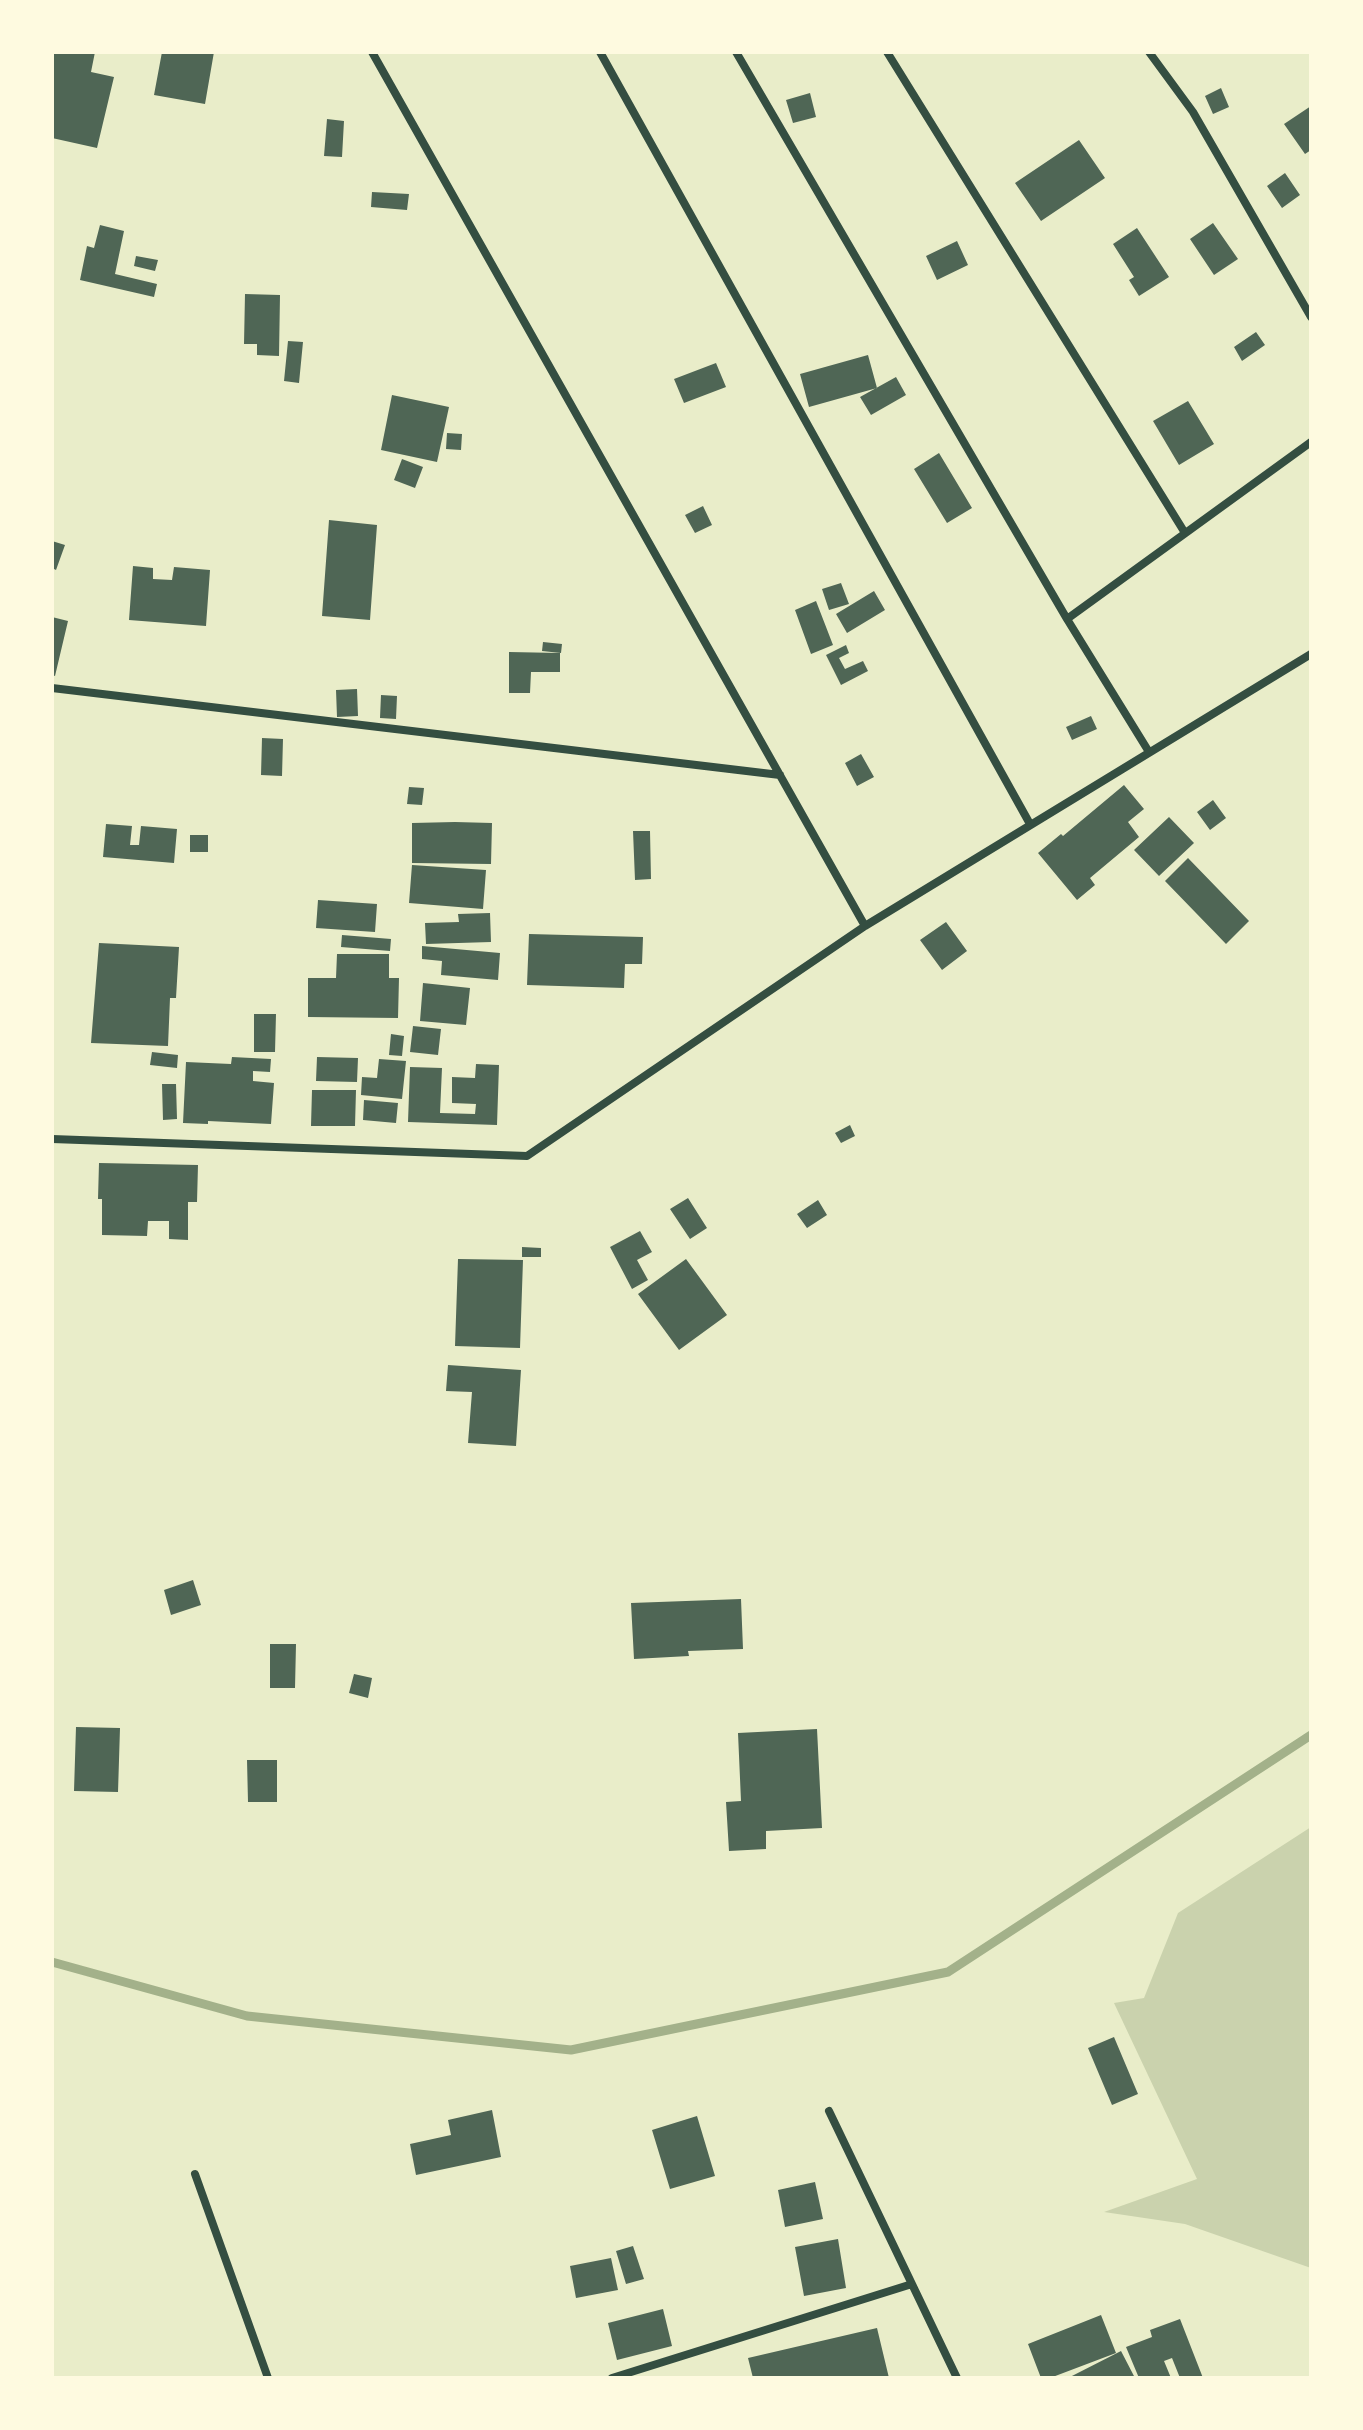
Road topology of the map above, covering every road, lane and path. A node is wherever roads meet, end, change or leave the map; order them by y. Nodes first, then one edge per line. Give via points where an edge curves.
1 (372, 52) edge
2 (600, 52) edge
3 (736, 52) edge
4 (887, 52) edge
5 (1149, 52) edge
6 (1311, 317) edge
7 (1311, 442) edge
8 (1185, 533) junction
9 (1067, 619) junction
10 (1311, 654) edge
11 (52, 688) edge
12 (1149, 752) junction
13 (780, 775) junction
14 (1030, 824) junction
15 (865, 926) junction
16 (52, 1139) edge
17 (829, 2111) dead end
18 (195, 2174) dead end
19 (912, 2284) junction
20 (268, 2378) edge
21 (612, 2378) edge
22 (957, 2378) edge

1 - 13 street
2 - 14 street
3 - 9 street
4 - 8 street
5 - 6 street via 1193,112
7 - 8 street
8 - 9 street
9 - 12 street
10 - 12 street
11 - 13 street
12 - 14 street
13 - 15 street
14 - 15 street
15 - 16 street via 527,1156
17 - 19 street
18 - 20 street
19 - 21 street
19 - 22 street

